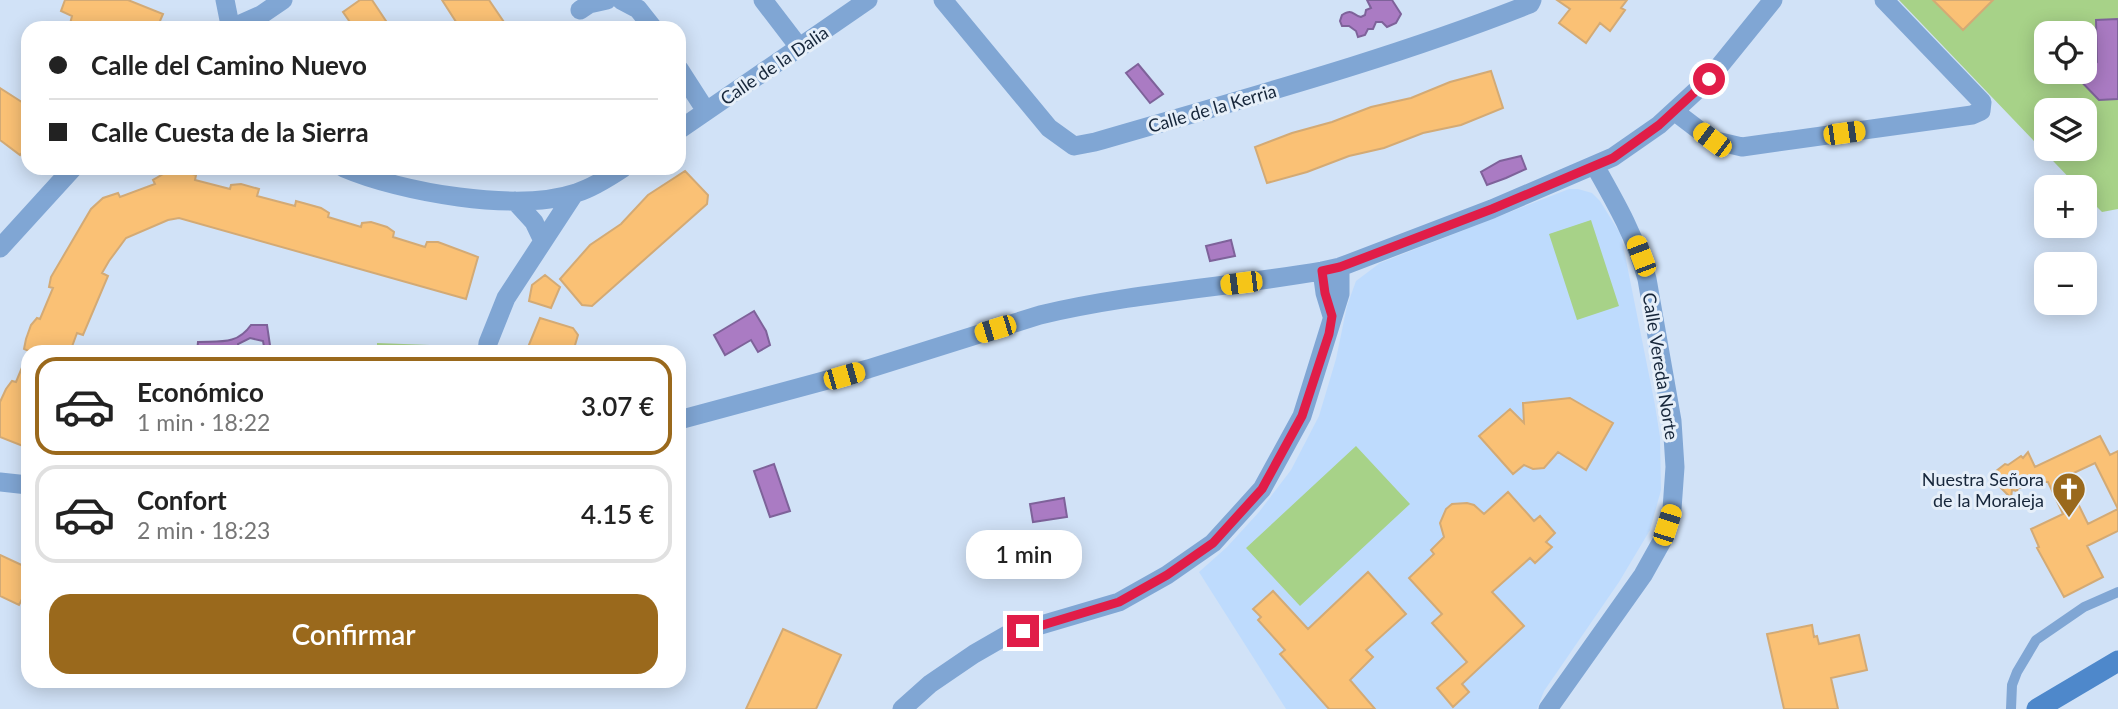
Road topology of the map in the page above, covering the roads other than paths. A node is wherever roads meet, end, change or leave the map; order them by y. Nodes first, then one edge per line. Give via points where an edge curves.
1 (225, 0) edge
2 (283, 0) edge
3 (607, 0) edge
4 (621, 0) edge
5 (763, 0) edge
6 (868, 0) edge
7 (943, 0) edge
8 (1532, 0) edge
9 (1773, 0) edge
10 (1884, 0) edge
11 (580, 10) dead end
12 (234, 21) edge
13 (245, 21) edge
14 (647, 21) edge
15 (799, 47) junction
16 (686, 80) edge
17 (706, 111) junction
18 (1674, 111) junction
19 (686, 125) edge
20 (1595, 166) junction
21 (67, 175) edge
22 (361, 175) edge
23 (611, 175) edge
24 (574, 194) junction
25 (515, 201) junction
26 (543, 241) junction
27 (0, 248) edge
28 (1331, 269) junction
29 (488, 345) edge
30 (686, 418) edge
31 (0, 482) edge
32 (21, 484) edge
33 (2118, 592) edge
34 (2118, 662) edge
35 (902, 709) edge
36 (1548, 709) edge
37 (2011, 709) edge
38 (2037, 709) edge

1 - 12 street via 226,13
2 - 13 street
3 - 11 street
4 - 14 street via 638,9
5 - 15 street
6 - 15 street, Calle de la Dalia
7 - 8 street, Calle de la Kerria via 1049,128 1074,146 1357,66 1497,17
9 - 18 street via 1709,79
10 - 18 street via 1982,102 1981,111 1742,146 1712,140
15 - 17 street, Calle de la Dalia
16 - 17 street
17 - 19 street, Calle de la Dalia
18 - 20 street via 1632,145
20 - 28 street
20 - 36 street, Calle Vereda Norte via 1641,256 1671,410 1675,484 1662,541 1643,575
21 - 27 street
22 - 25 street via 405,188
23 - 24 street
24 - 25 street
24 - 26 street
25 - 26 street via 525,209
26 - 29 street via 506,298
28 - 30 street via 1073,307
28 - 35 street via 1325,293 1332,316 1329,334 1302,416 1262,489 1213,543 1119,602 1007,635 941,676
31 - 32 street
33 - 37 lane via 2084,607 2036,640 2014,678
34 - 38 street

